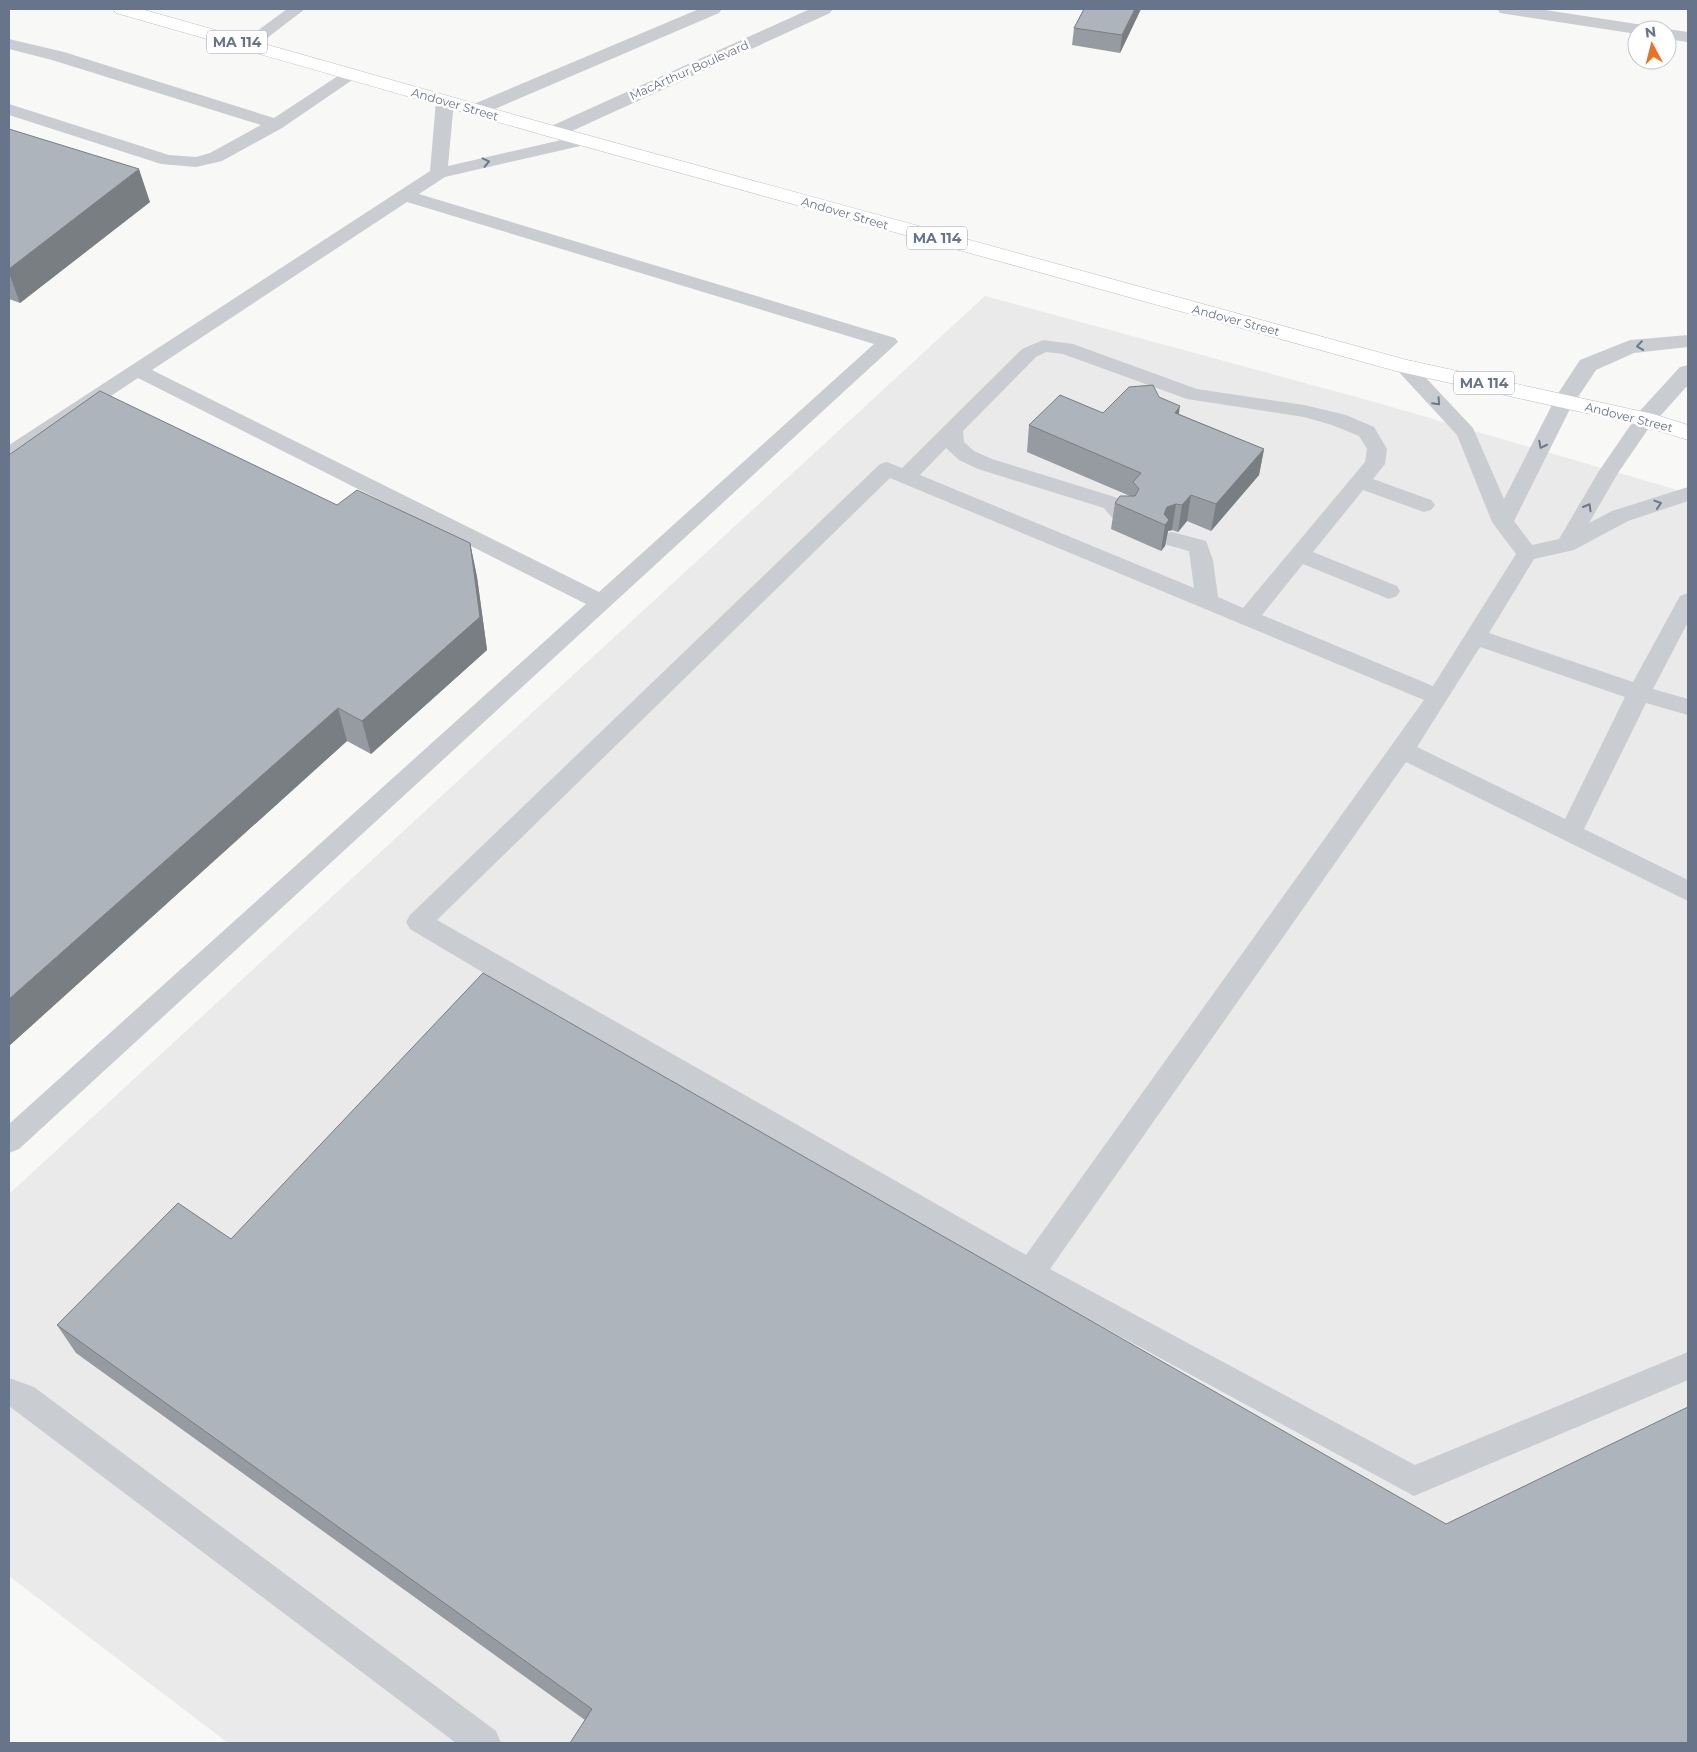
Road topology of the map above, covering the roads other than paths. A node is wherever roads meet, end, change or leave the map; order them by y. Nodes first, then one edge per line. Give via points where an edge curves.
1 (122, 9) edge
2 (297, 9) edge
3 (713, 9) edge
4 (824, 9) edge
5 (1506, 9) edge
6 (1627, 28) edge
7 (9, 44) edge
8 (248, 45) junction
9 (353, 74) junction
10 (445, 101) junction
11 (9, 109) edge
12 (476, 110) junction
13 (276, 124) junction
14 (554, 132) junction
15 (583, 140) junction
16 (439, 173) junction
17 (404, 195) junction
18 (1688, 341) edge
19 (1404, 366) junction
20 (137, 370) junction
21 (1688, 372) edge
22 (1564, 401) junction
23 (1645, 419) junction
24 (953, 429) junction
25 (1688, 433) edge
26 (9, 454) edge
27 (905, 477) junction
28 (1359, 480) junction
29 (1688, 494) edge
30 (1424, 505) dead end
31 (1122, 508) edge
32 (1503, 522) junction
33 (1177, 533) edge
34 (1566, 545) junction
35 (1527, 553) junction
36 (1299, 554) junction
37 (1389, 591) dead end
38 (1206, 601) junction
39 (1688, 601) edge
40 (602, 602) junction
41 (1247, 618) junction
42 (1475, 637) junction
43 (1639, 692) junction
44 (1438, 697) junction
45 (1688, 707) edge
46 (1402, 750) junction
47 (1570, 833) junction
48 (1688, 892) edge
49 (9, 1141) edge
50 (1030, 1273) junction
51 (1688, 1366) edge
52 (9, 1392) edge
53 (484, 1743) edge

1 - 8 highway, Andover Street / MA 114
2 - 8 lane
3 - 12 street
4 - 14 street, MacArthur Boulevard
5 - 6 street
7 - 13 lane via 58,56
8 - 9 highway, Andover Street / MA 114
9 - 10 highway, Andover Street / MA 114
9 - 13 lane
10 - 12 highway, Andover Street / MA 114
10 - 16 lane
11 - 13 lane via 167,160 196,162 216,156
12 - 14 highway, Andover Street / MA 114
14 - 15 highway, Andover Street / MA 114
16 -> 15 lane
15 - 19 highway, Andover Street / MA 114
16 - 17 lane
17 - 20 lane
17 - 40 lane via 888,342
18 -> 22 street via 1630,347 1588,365
19 - 22 highway, Andover Street / MA 114
19 -> 32 lane via 1466,433
20 - 26 lane
20 - 40 lane
21 - 23 street
22 - 23 highway, Andover Street / MA 114
22 -> 32 lane
23 - 25 highway, Andover Street / MA 114
34 -> 23 lane via 1609,471
24 - 27 lane
24 - 28 lane via 1029,353 1043,346 1054,346 1194,395 1304,412 1357,427 1374,441 1378,457
24 - 31 lane via 952,440 956,447 973,459
27 - 38 lane
27 - 50 lane via 887,469 419,922
28 - 30 lane
28 - 36 lane
34 -> 29 lane via 1620,516
32 - 35 lane
33 - 38 lane via 1198,546
34 - 35 lane
35 - 42 lane
36 - 37 lane
36 - 41 lane
38 - 41 lane
39 - 43 lane
40 - 49 lane
41 - 44 lane
42 - 43 lane
42 - 44 lane
43 - 45 lane
43 - 47 lane
44 - 46 lane
46 - 47 lane
46 - 50 lane
47 - 48 lane
50 - 51 lane via 1414,1481
52 - 53 lane via 22,1397

